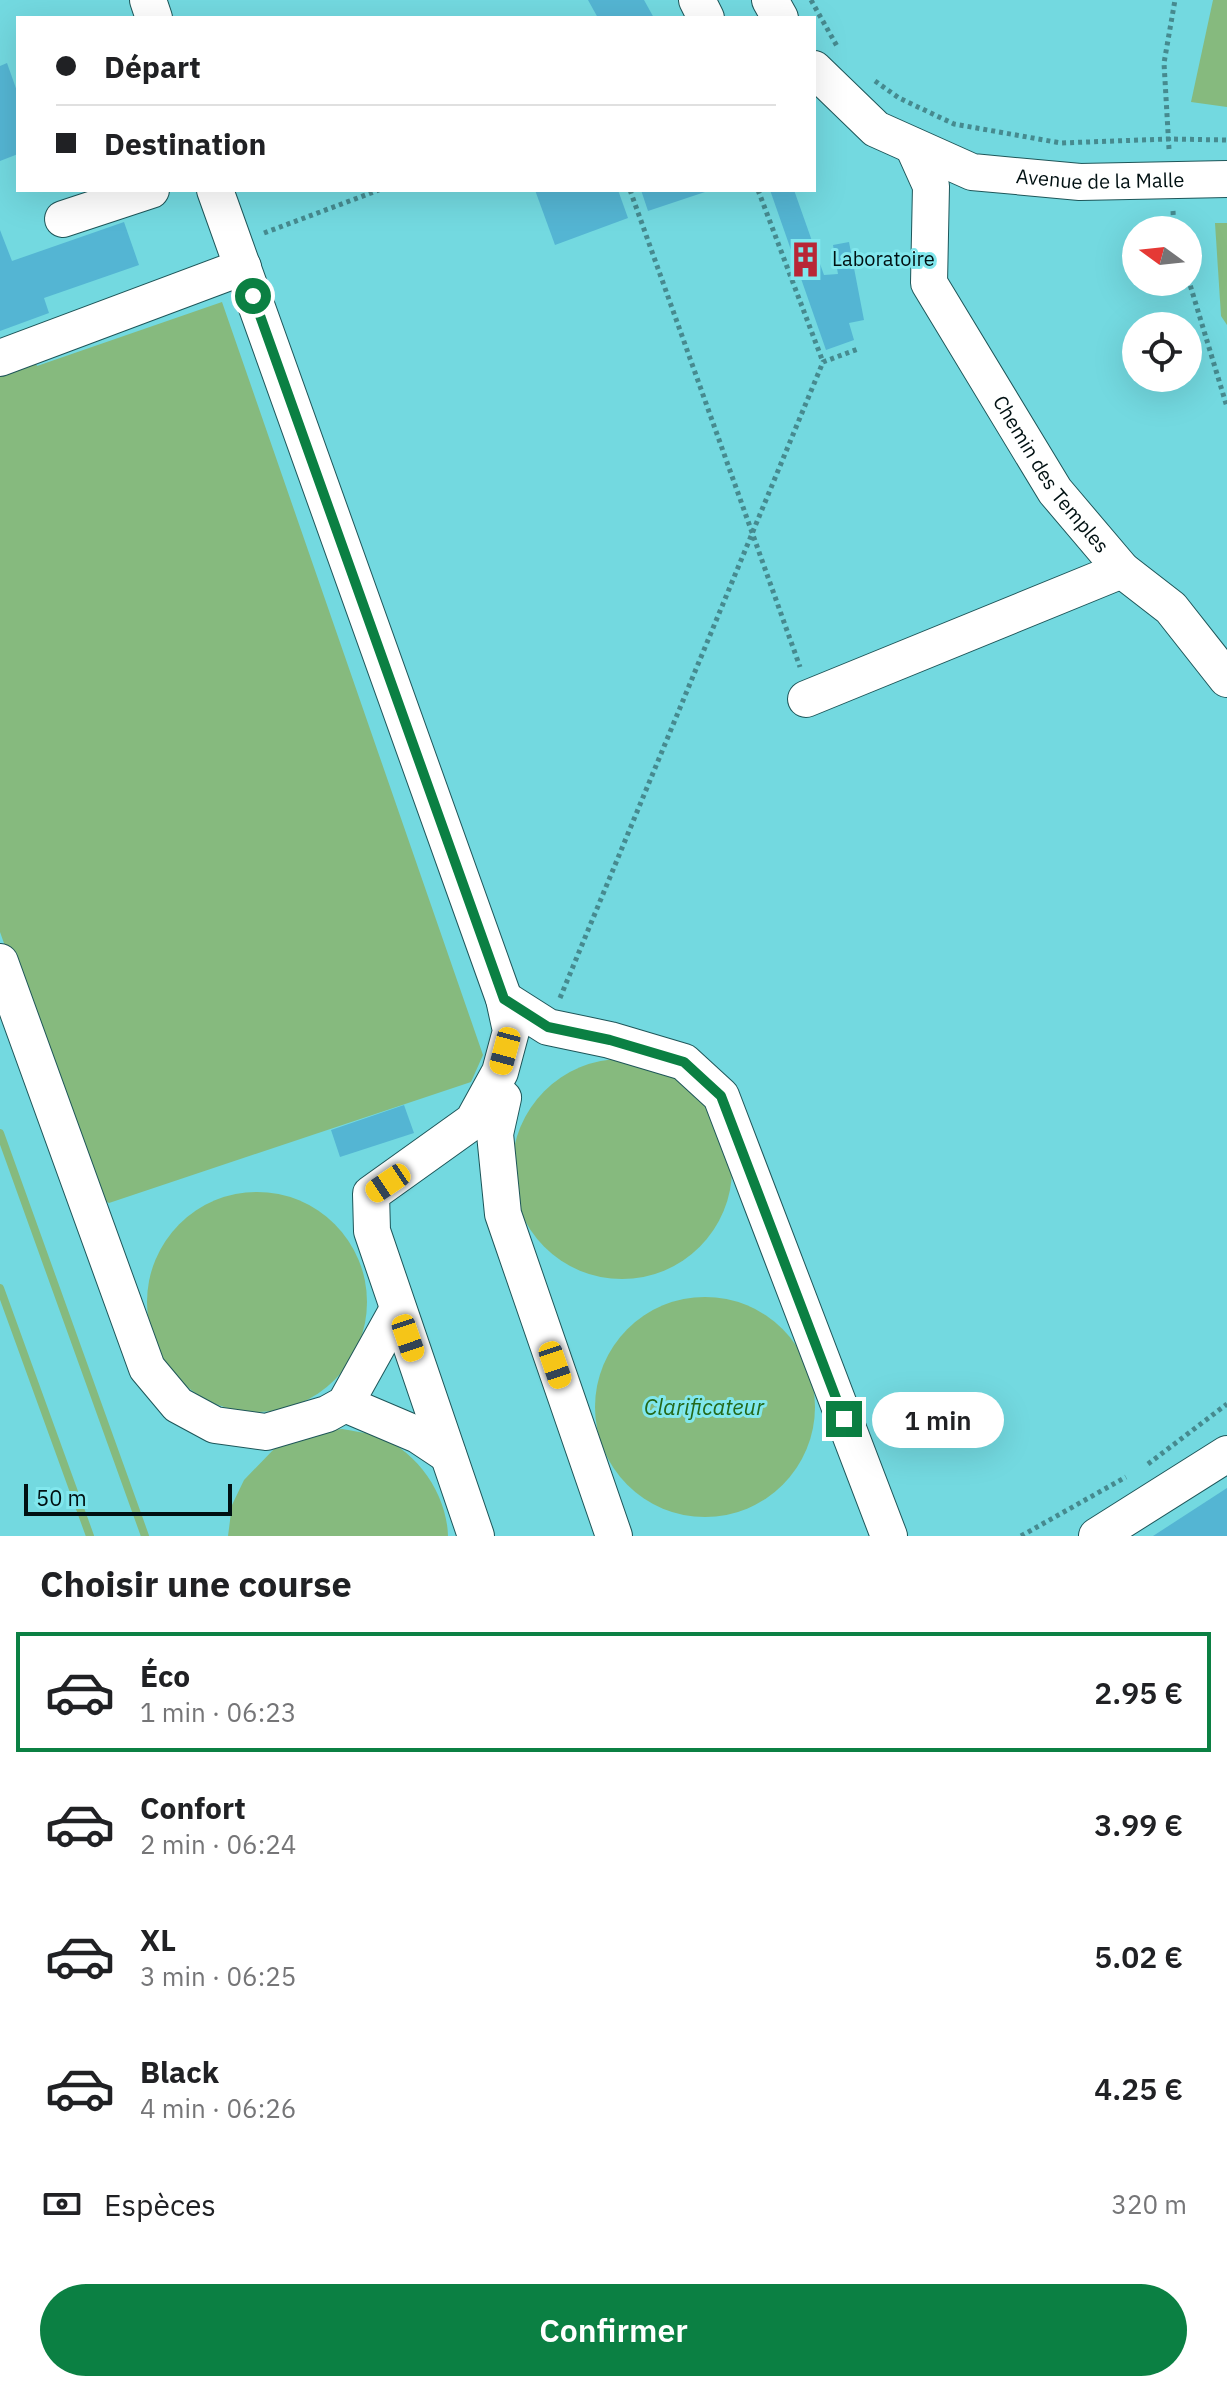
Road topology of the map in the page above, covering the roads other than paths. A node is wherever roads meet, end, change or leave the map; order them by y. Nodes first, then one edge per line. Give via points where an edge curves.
1 (829, 63) edge
2 (913, 146) junction
3 (972, 172) junction
4 (1227, 179) edge
5 (145, 192) edge
6 (216, 192) edge
7 (63, 219) dead end
8 (932, 240) junction
9 (243, 267) junction
10 (0, 358) edge
11 (1122, 570) junction
12 (1227, 679) edge
13 (809, 698) road end
14 (0, 962) edge
15 (504, 999) junction
16 (491, 1087) junction
17 (398, 1309) junction
18 (345, 1404) junction
19 (1227, 1454) edge
20 (448, 1455) junction
21 (476, 1536) edge
22 (614, 1536) edge
23 (889, 1536) edge
24 (1097, 1536) edge

1 - 2 street via 876,129
2 - 3 street
2 - 8 street, Chemin des Temples via 931,186
3 - 4 street, Avenue de la Malle via 1080,182
3 - 8 street, Chemin des Temples
5 - 7 street
6 - 9 street
8 - 11 street, Chemin des Temples via 929,283 1055,491
9 - 10 street
9 - 15 street
11 - 12 street, Chemin des Temples via 1171,608
11 - 13 street
14 - 18 street via 147,1368 178,1405 215,1425 266,1432
15 - 16 street via 511,1031
15 - 23 street via 548,1027 684,1062 721,1096
16 - 17 street via 473,1121 371,1194 372,1231
16 - 22 street via 503,1098 495,1134 503,1214
17 - 18 street
17 - 20 street
18 - 20 street via 418,1435
19 - 24 street
20 - 21 street

